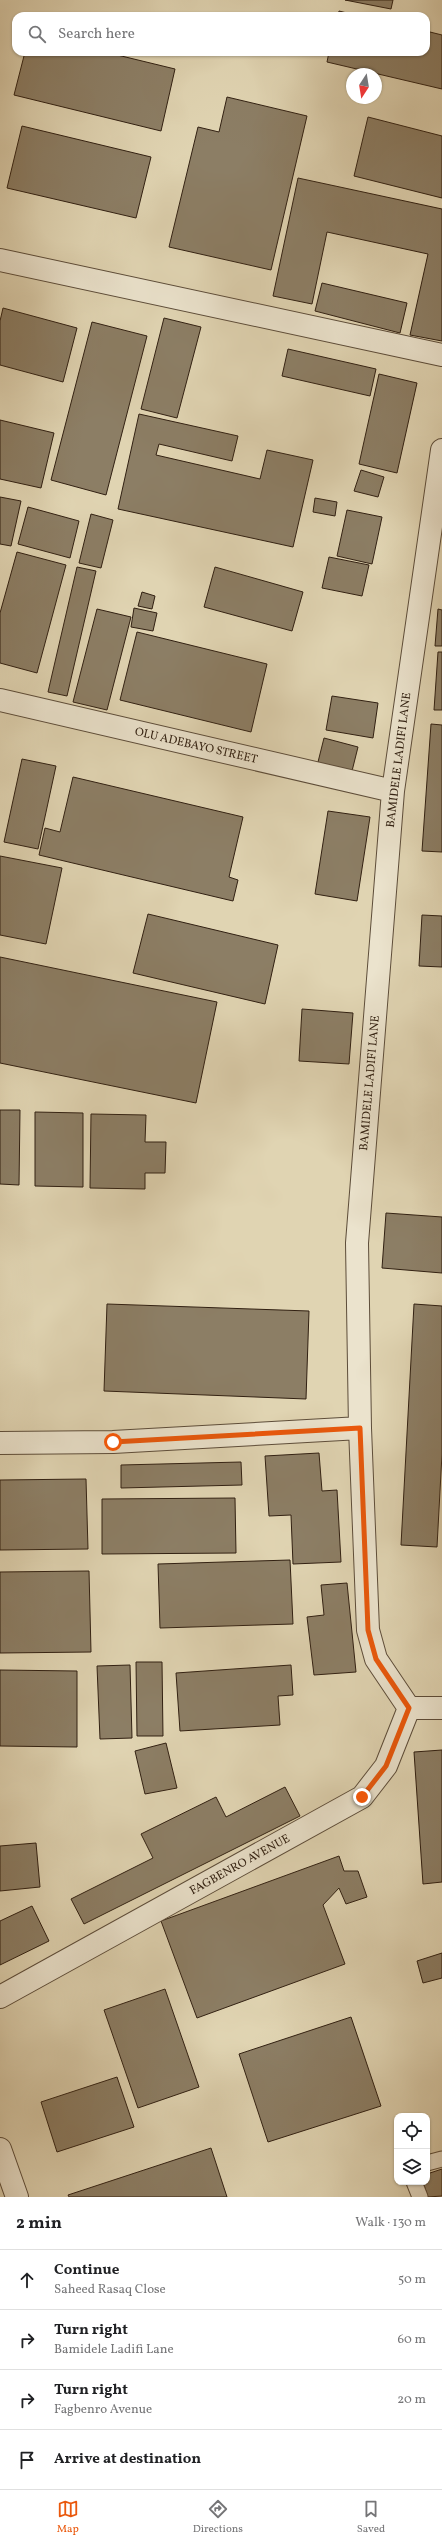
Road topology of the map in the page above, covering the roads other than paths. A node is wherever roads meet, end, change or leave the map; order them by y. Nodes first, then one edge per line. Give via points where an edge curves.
1 (0, 260) edge
2 (442, 355) edge
3 (442, 450) edge
4 (0, 700) edge
5 (393, 792) junction
6 (360, 1428) junction
7 (0, 1443) edge
8 (409, 1708) junction
9 (442, 1708) edge
10 (0, 1997) edge
11 (0, 2149) edge
12 (442, 2159) edge
13 (430, 2162) edge
14 (415, 2185) edge
15 (17, 2197) edge
16 (420, 2197) edge

1 - 2 street
3 - 5 street, BAMIDELE LADIFI LANE
4 - 5 street, OLU ADEBAYO STREET
5 - 6 street, BAMIDELE LADIFI LANE via 357,1243
6 - 7 street via 113,1442
6 - 8 street, BAMIDELE LADIFI LANE via 368,1630 376,1659
8 - 9 street
8 - 10 street, FAGBENRO AVENUE via 386,1766 362,1797
11 - 15 street
12 - 13 lane
14 - 16 lane

